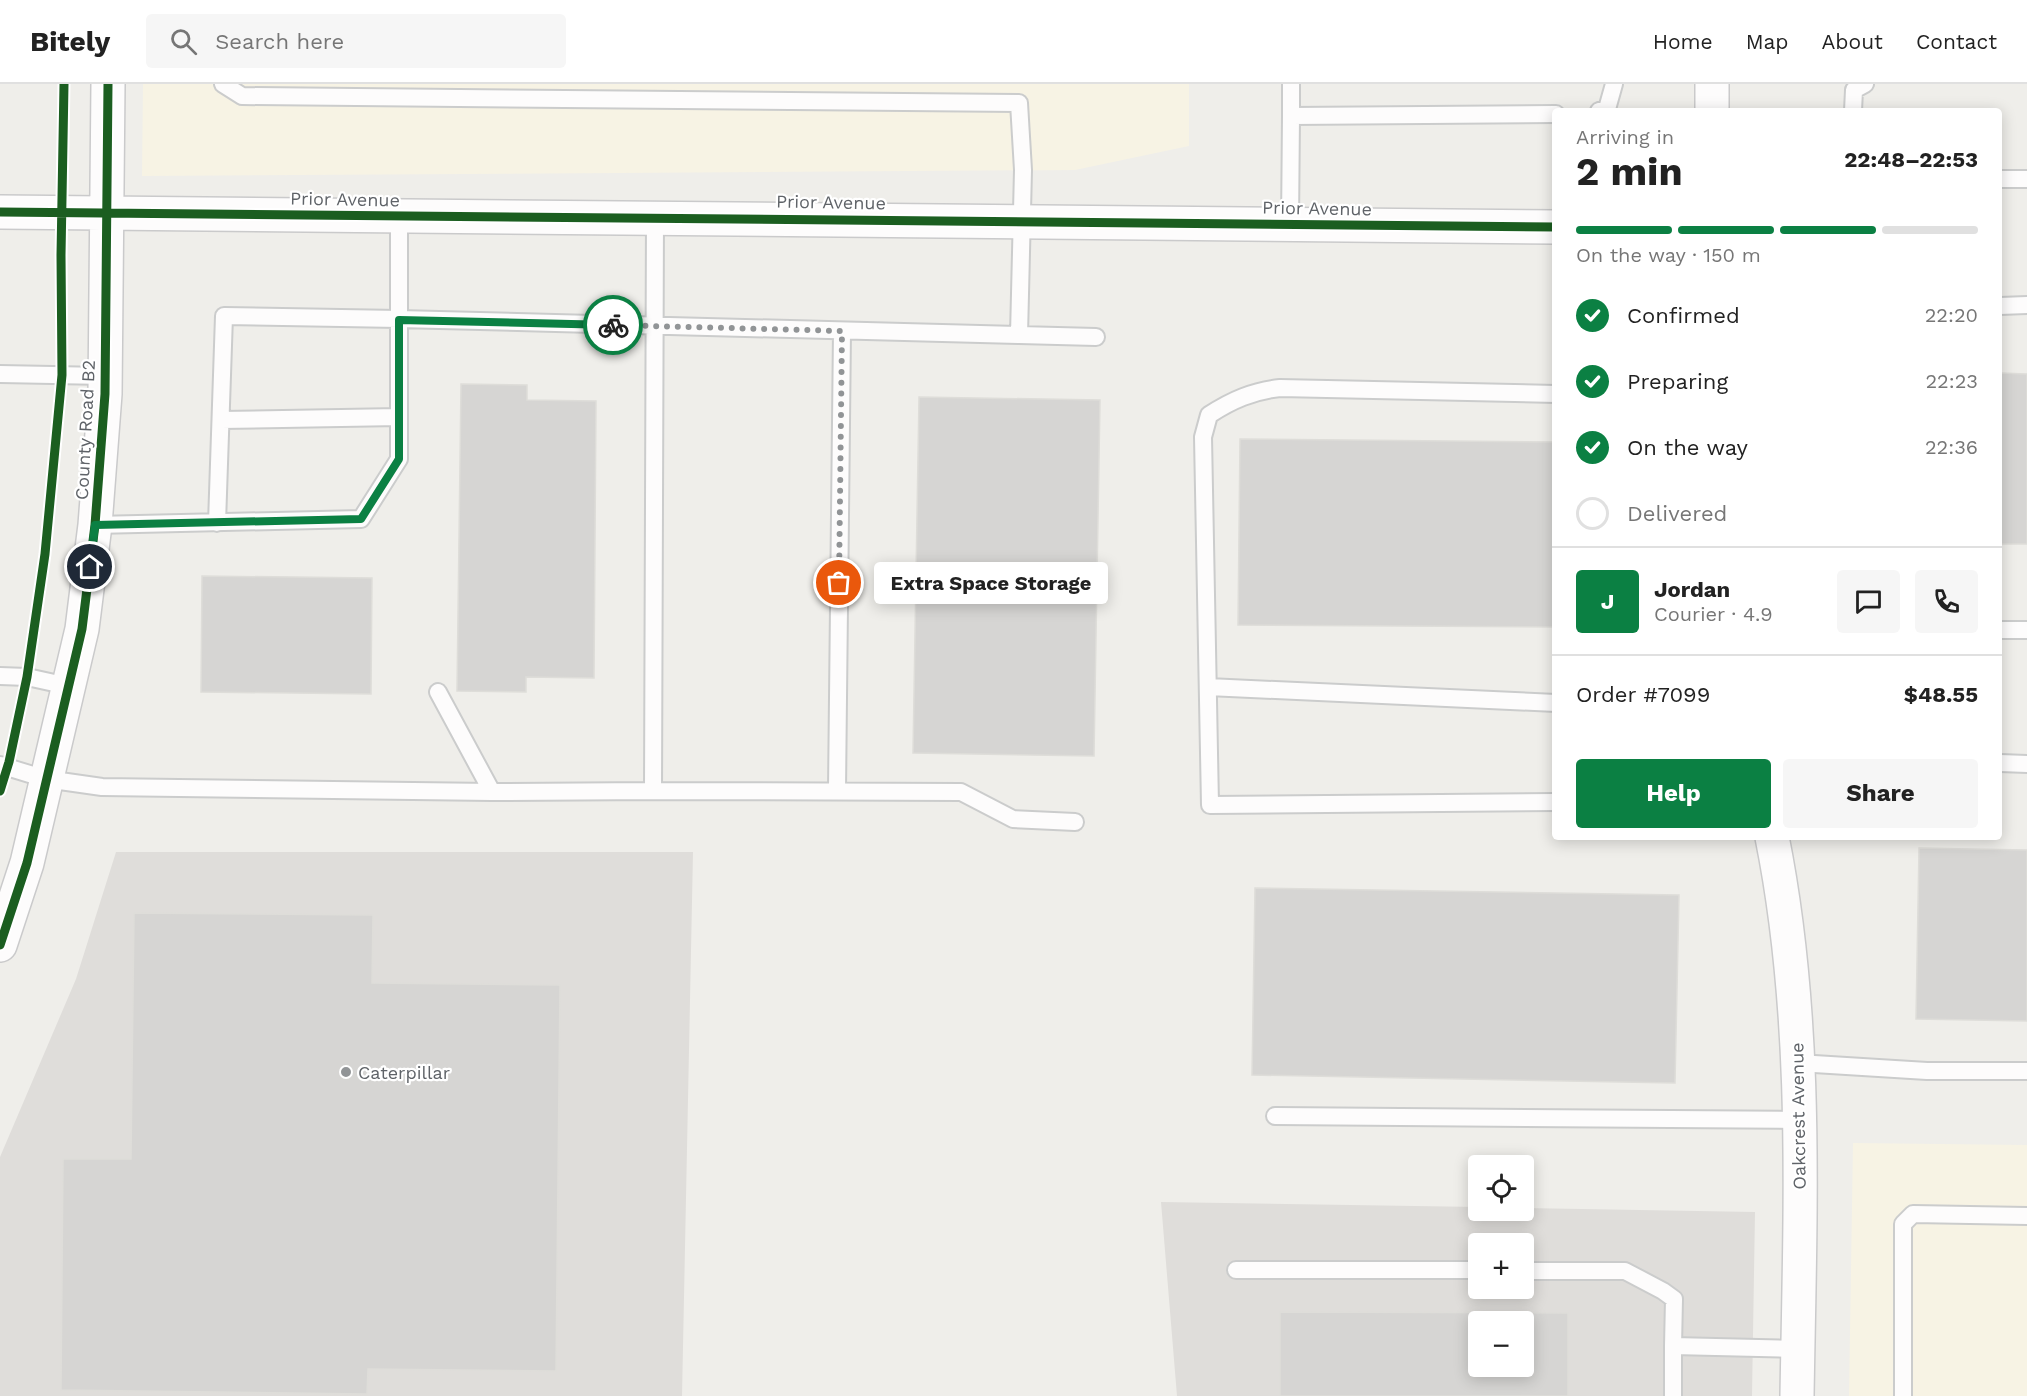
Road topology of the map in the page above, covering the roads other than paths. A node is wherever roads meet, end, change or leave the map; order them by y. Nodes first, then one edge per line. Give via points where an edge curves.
1 (108, 84) edge
2 (223, 84) edge
3 (1291, 84) edge
4 (1614, 84) edge
5 (1713, 84) edge
6 (1865, 84) edge
7 (1607, 108) edge
8 (1712, 108) edge
9 (1853, 108) edge
10 (1552, 114) edge
11 (1291, 116) junction
12 (2002, 179) edge
13 (2027, 179) edge
14 (0, 212) edge
15 (106, 212) junction
16 (399, 216) junction
17 (655, 217) junction
18 (1021, 221) junction
19 (1290, 224) junction
20 (1552, 227) edge
21 (2027, 305) edge
22 (2002, 306) edge
23 (399, 320) junction
24 (654, 326) junction
25 (842, 331) junction
26 (1018, 334) junction
27 (1096, 337) dead end
28 (0, 374) edge
29 (105, 376) junction
30 (1552, 394) edge
31 (399, 417) junction
32 (221, 420) junction
33 (217, 523) junction
34 (95, 525) junction
35 (2002, 630) edge
36 (2027, 630) edge
37 (0, 676) edge
38 (68, 686) junction
39 (1208, 687) junction
40 (438, 692) dead end
41 (1552, 703) edge
42 (2002, 764) edge
43 (2027, 764) edge
44 (0, 765) edge
45 (46, 779) junction
46 (837, 790) junction
47 (653, 791) junction
48 (492, 792) junction
49 (1552, 802) edge
50 (1075, 822) dead end
51 (1773, 840) edge
52 (0, 945) edge
53 (1798, 1063) junction
54 (2027, 1071) edge
55 (1275, 1116) dead end
56 (1800, 1120) junction
57 (2027, 1216) edge
58 (1236, 1270) dead end
59 (1468, 1270) edge
60 (1534, 1270) edge
61 (1673, 1346) junction
62 (1798, 1349) junction
63 (1672, 1396) edge
64 (1797, 1396) edge
65 (1903, 1396) edge

1 - 15 street, County Road B2
2 - 18 lane via 242,96 1019,103
3 - 11 lane
4 - 7 lane
5 - 8 street
6 - 9 lane via 1854,90
10 - 11 lane
11 - 19 lane
12 - 13 lane
14 - 15 street, Prior Avenue
15 - 16 street, Prior Avenue
15 - 29 street, County Road B2
16 - 17 street, Prior Avenue
16 - 23 lane
17 - 18 street, Prior Avenue
17 - 24 lane
18 - 19 street, Prior Avenue
18 - 26 lane
19 - 20 street, Prior Avenue
21 - 22 lane
23 - 24 lane
23 - 31 lane
23 - 32 lane via 224,316
24 - 25 lane
24 - 47 lane
25 - 26 lane
25 - 46 lane
26 - 27 lane
28 - 29 lane
29 - 34 street, County Road B2
30 - 39 lane via 1281,388 1261,390 1230,401 1209,415 1203,437
31 - 32 lane
31 - 33 lane via 399,459 361,519
32 - 33 lane
33 - 34 lane
34 - 38 street, County Road B2 via 82,629
35 - 36 lane
37 - 38 lane
38 - 45 street, County Road B2
39 - 41 lane
39 - 49 lane via 1210,805
40 - 48 lane
42 - 43 lane
44 - 45 lane
45 - 48 lane via 102,788
45 - 52 street, County Road B2 via 27,863
46 - 47 lane
46 - 50 lane via 961,792 1013,819
47 - 48 lane
51 - 53 street, Oakcrest Avenue via 1793,983
53 - 54 lane via 1927,1071
53 - 56 street, Oakcrest Avenue
55 - 56 lane
56 - 62 street, Oakcrest Avenue
57 - 65 lane via 1913,1214 1903,1224
58 - 59 lane
60 - 61 lane via 1625,1271 1635,1276 1674,1299
61 - 62 lane
61 - 63 lane
62 - 64 street, Oakcrest Avenue

